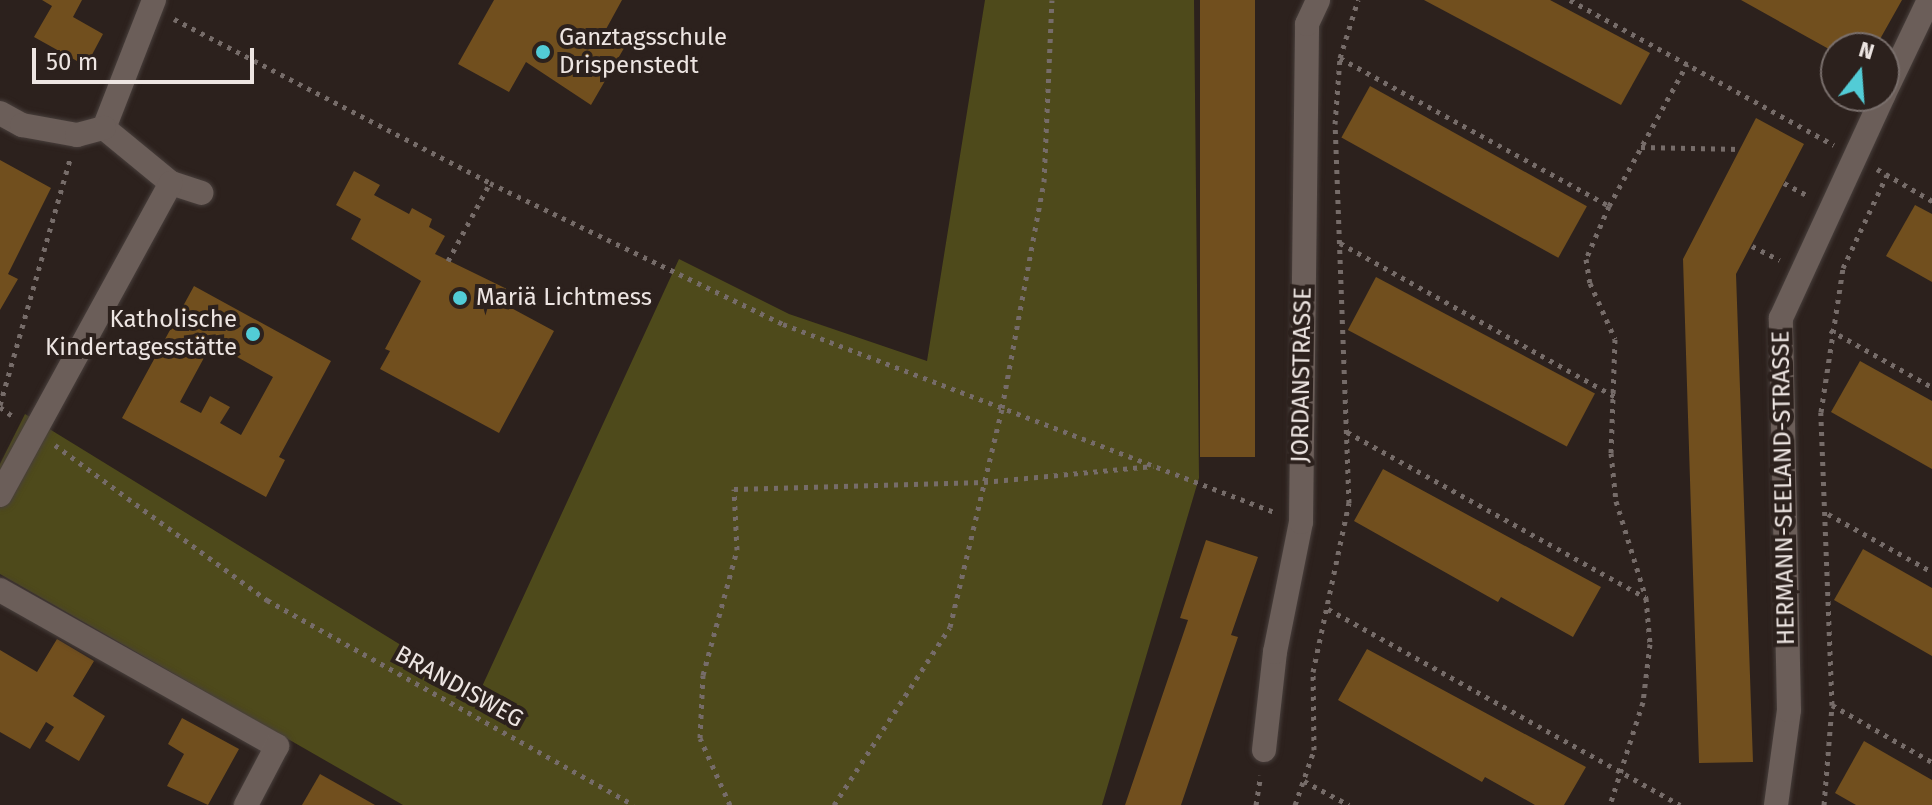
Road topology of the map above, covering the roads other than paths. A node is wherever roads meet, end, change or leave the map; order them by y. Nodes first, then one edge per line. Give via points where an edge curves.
1 (1318, 0) edge
2 (1929, 0) edge
3 (153, 4) edge
4 (1900, 61) edge
5 (1876, 112) edge
6 (0, 113) edge
7 (104, 128) junction
8 (171, 183) junction
9 (201, 193) dead end
10 (7, 461) edge
11 (0, 495) edge
12 (0, 590) edge
13 (1264, 750) dead end
14 (246, 805) edge
15 (1776, 805) edge

1 - 13 street, JORDANSTRASSE via 1307,24 1301,522 1275,652
2 - 4 street, HERMANN-SEELAND-STRASSE
3 - 7 street
5 - 15 street, HERMANN-SEELAND-STRASSE via 1781,318 1789,710
6 - 7 street via 22,125 77,135
7 - 8 street
8 - 9 street
8 - 10 street via 34,430
10 - 11 street
12 - 14 street via 277,746

